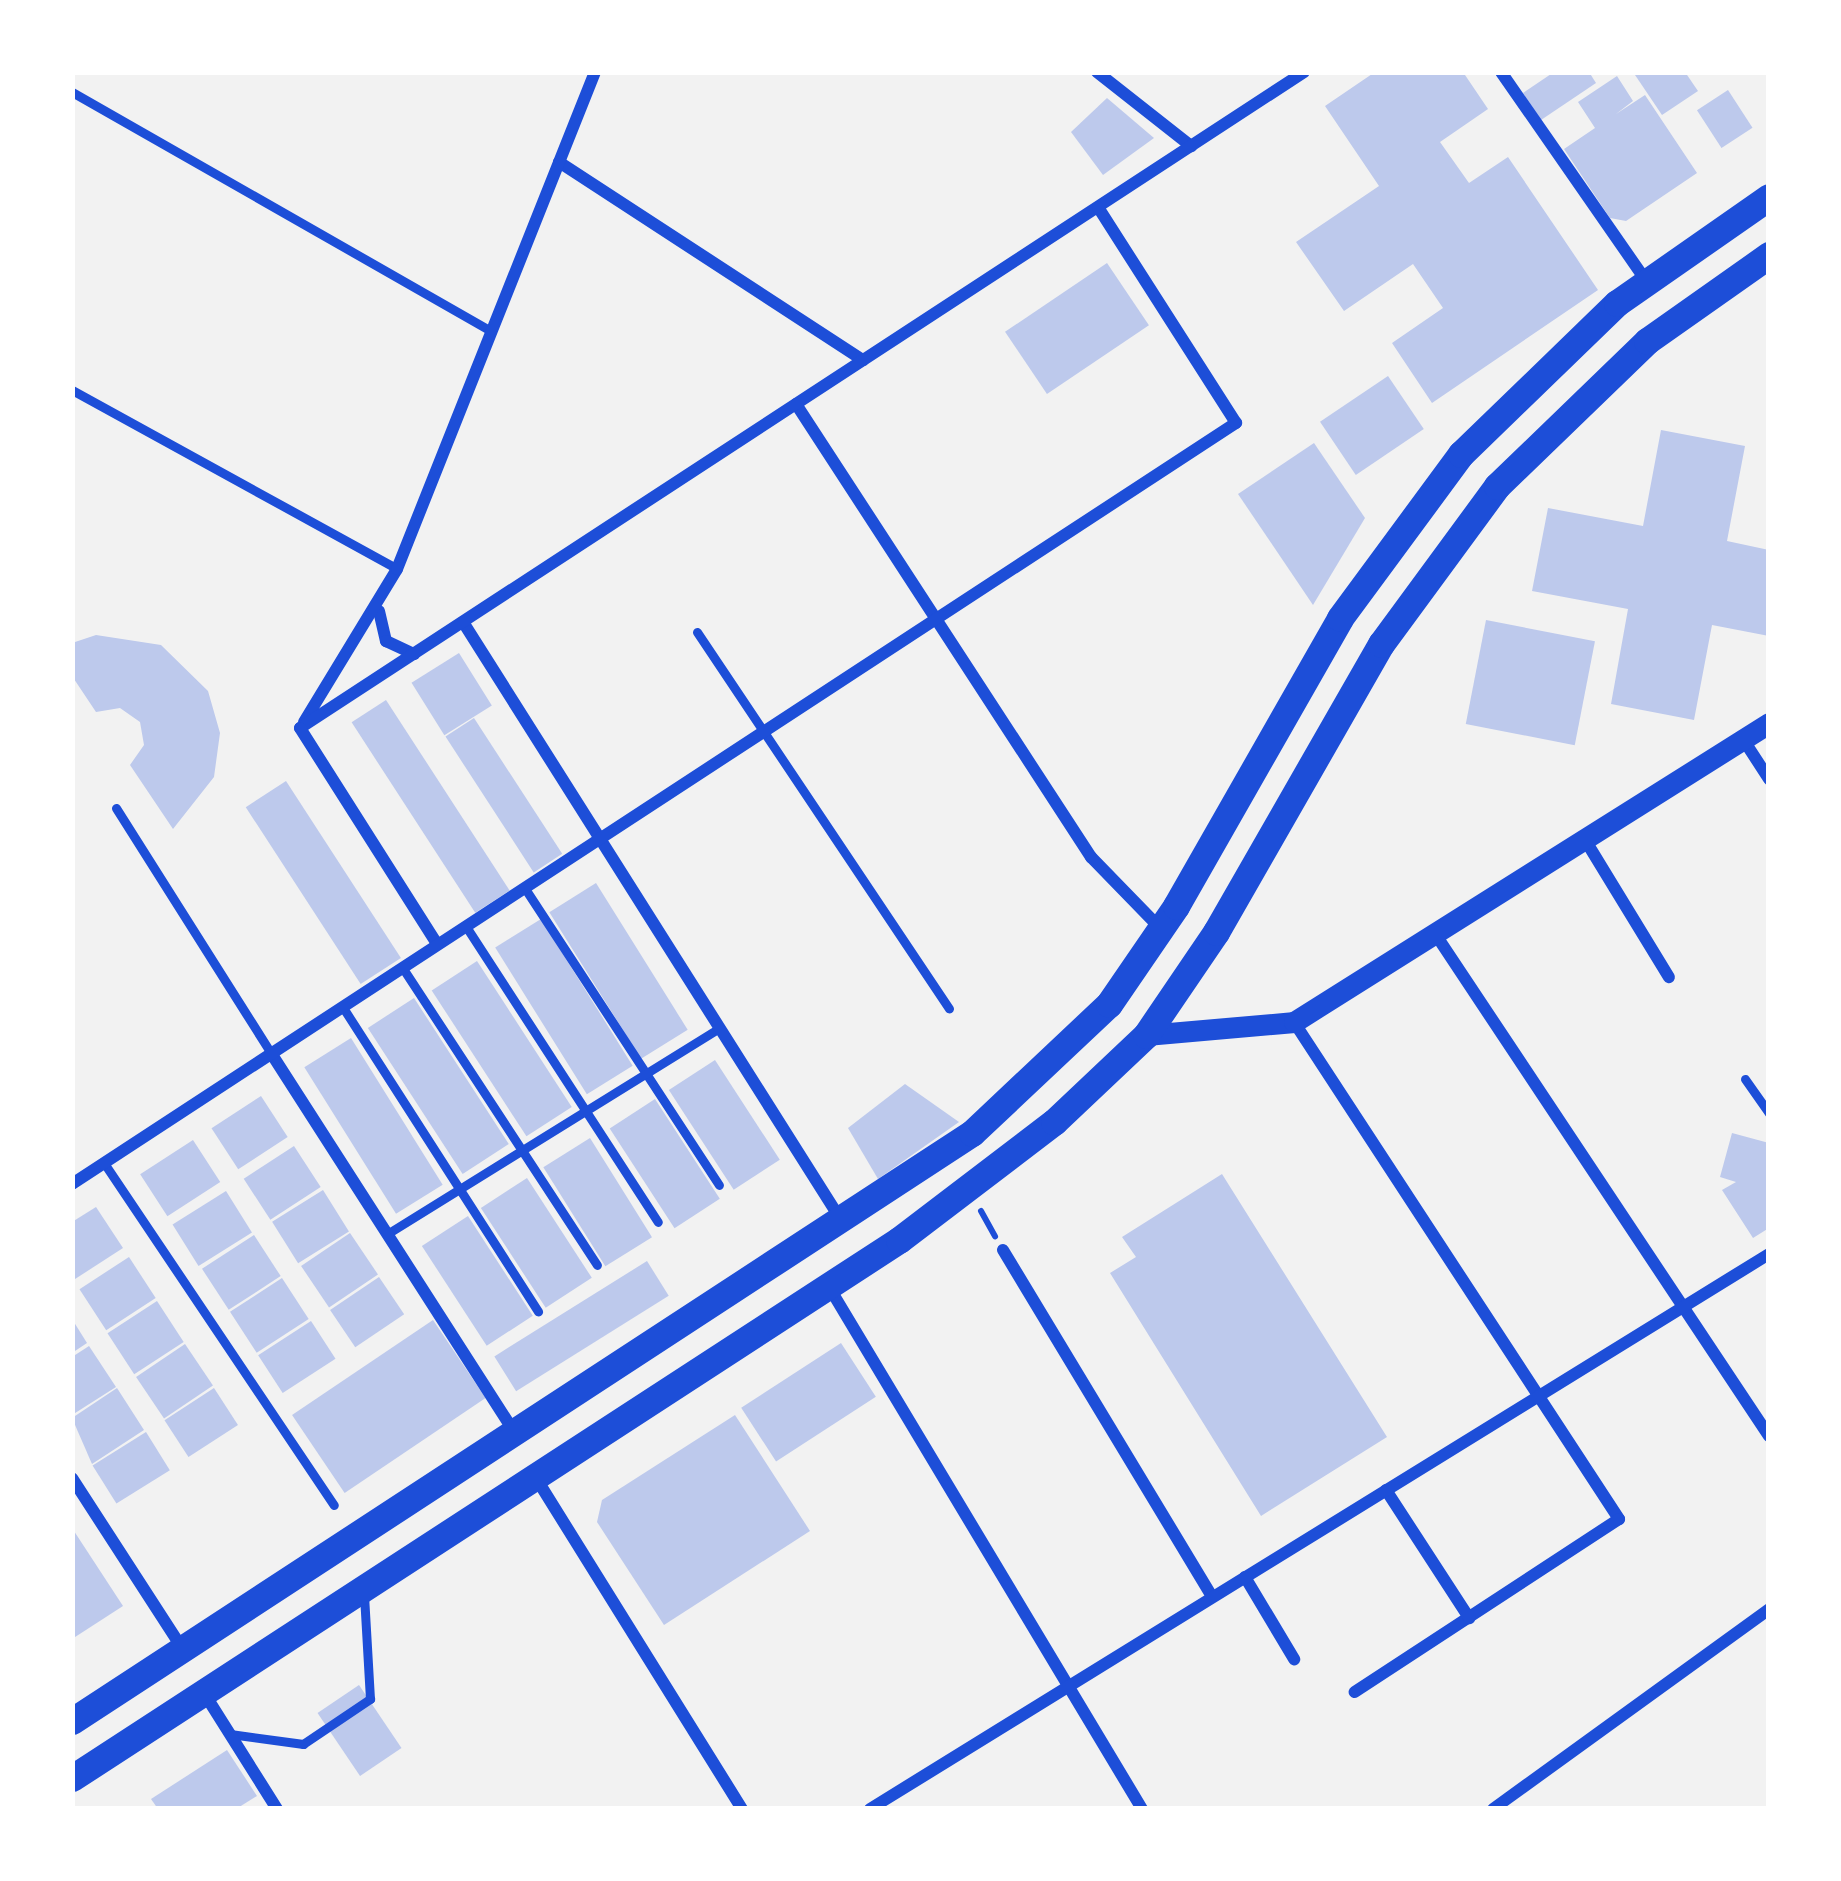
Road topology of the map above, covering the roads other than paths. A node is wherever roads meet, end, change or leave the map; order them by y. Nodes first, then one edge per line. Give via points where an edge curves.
1 (595, 72) edge
2 (1097, 72) edge
3 (1304, 72) edge
4 (1501, 72) edge
5 (72, 92) edge
6 (1191, 146) junction
7 (559, 162) junction
8 (1769, 197) edge
9 (1098, 207) junction
10 (1769, 255) edge
11 (1647, 283) junction
12 (491, 331) junction
13 (863, 360) junction
14 (72, 390) edge
15 (796, 404) junction
16 (398, 569) junction
17 (379, 610) junction
18 (932, 617) junction
19 (463, 622) junction
20 (698, 632) dead end
21 (413, 654) junction
22 (1769, 723) edge
23 (300, 728) junction
24 (762, 729) junction
25 (1743, 739) junction
26 (1769, 779) edge
27 (116, 808) dead end
28 (599, 837) junction
29 (1584, 838) junction
30 (524, 886) junction
31 (466, 925) junction
32 (1160, 928) junction
33 (1433, 931) junction
34 (437, 944) junction
35 (402, 967) junction
36 (1669, 976) dead end
37 (342, 1006) junction
38 (949, 1008) dead end
39 (1294, 1022) junction
40 (719, 1028) junction
41 (1145, 1036) junction
42 (271, 1053) junction
43 (645, 1074) junction
44 (1745, 1079) dead end
45 (587, 1110) junction
46 (1769, 1113) edge
47 (523, 1149) junction
48 (104, 1163) junction
49 (72, 1184) edge
50 (719, 1186) dead end
51 (460, 1189) junction
52 (842, 1221) junction
53 (658, 1222) dead end
54 (387, 1234) junction
55 (1003, 1250) road end
56 (1769, 1254) edge
57 (597, 1265) dead end
58 (829, 1286) junction
59 (1685, 1306) junction
60 (538, 1311) dead end
61 (1540, 1395) junction
62 (515, 1433) junction
63 (1769, 1436) edge
64 (536, 1477) junction
65 (72, 1478) edge
66 (1386, 1490) junction
67 (334, 1505) dead end
68 (1245, 1577) junction
69 (363, 1589) junction
70 (1212, 1597) junction
71 (1769, 1609) edge
72 (1469, 1618) junction
73 (183, 1649) junction
74 (1294, 1659) dead end
75 (1066, 1688) junction
76 (204, 1692) junction
77 (1355, 1692) dead end
78 (72, 1721) edge
79 (230, 1734) junction
80 (72, 1778) edge
81 (277, 1809) edge
82 (742, 1809) edge
83 (870, 1809) edge
84 (1142, 1809) edge
85 (1493, 1809) edge

1 - 7 street
2 - 6 street
3 - 6 street
4 - 11 street
5 - 12 lane
6 - 9 street
7 - 12 street
7 - 13 street
8 - 11 main road
9 - 13 street
9 - 18 street via 1236,423
10 - 41 main road via 1647,340 1569,410 1435,562 1216,932
11 - 32 main road via 1536,375 1396,533
12 - 16 street
13 - 15 street
14 - 16 lane
15 - 18 street
15 - 19 street
16 - 17 street
17 - 21 street via 386,641
17 - 23 street
18 - 24 street
18 - 32 street via 1091,857
19 - 21 street
19 - 28 street
20 - 24 lane
21 - 23 street
22 - 25 street
23 - 34 street
24 - 28 street
24 - 38 lane
25 - 26 street
25 - 29 street
27 - 42 lane
28 - 30 street
28 - 40 street
29 - 33 street
29 - 36 street
30 - 31 street
30 - 43 lane
31 - 34 street
31 - 45 lane
32 - 52 main road via 1109,1004 1006,1102
33 - 39 street
33 - 59 street
34 - 35 street
35 - 37 street
35 - 47 lane
37 - 42 street
37 - 51 lane
39 - 41 street
39 - 61 street
40 - 43 lane
40 - 52 street
41 - 58 main road via 968,1191
42 - 48 street
42 - 54 street
43 - 45 lane
43 - 50 lane
44 - 46 lane
45 - 47 lane
45 - 53 lane
47 - 51 lane
47 - 57 lane
48 - 49 street
48 - 67 lane
51 - 54 lane
51 - 60 lane
52 - 62 main road
54 - 62 street
55 - 70 street
56 - 59 street
58 - 64 main road
58 - 75 street
59 - 61 street
59 - 63 street
61 - 66 street
61 - 72 street via 1618,1519
62 - 73 main road
64 - 69 main road
64 - 82 street
65 - 73 street
66 - 68 street
66 - 72 street
68 - 70 street
68 - 74 street
69 - 76 main road
69 - 79 lane via 370,1699 303,1744
70 - 75 street
71 - 85 street
72 - 77 street
73 - 78 main road
75 - 83 street
75 - 84 street
76 - 79 street
76 - 80 main road
79 - 81 street

